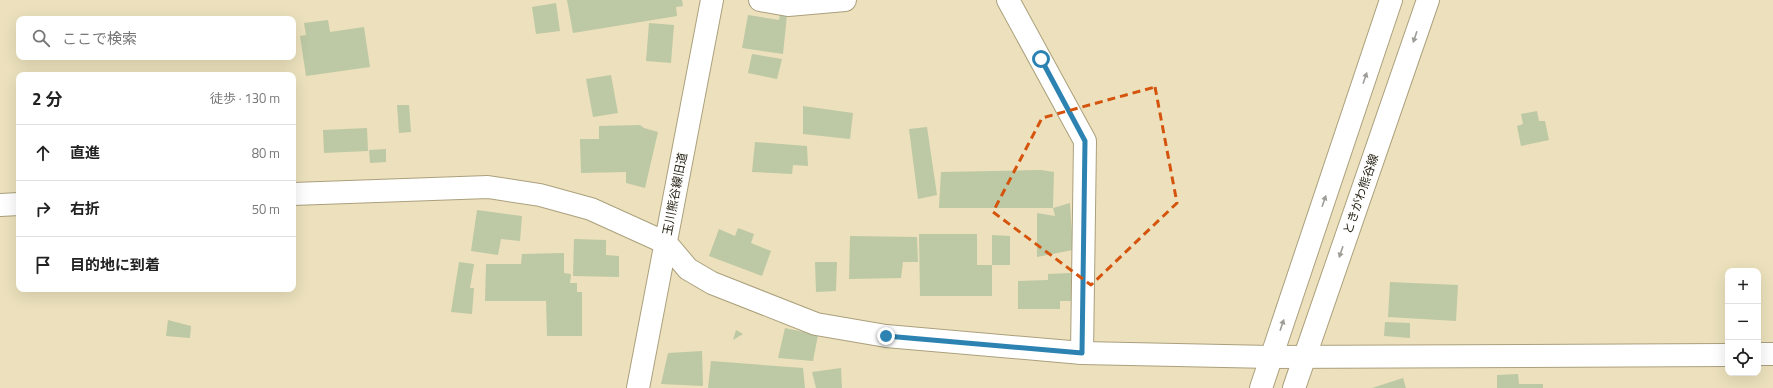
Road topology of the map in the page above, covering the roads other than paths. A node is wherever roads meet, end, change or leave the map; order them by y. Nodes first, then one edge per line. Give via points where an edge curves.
1 (712, 0) edge
2 (760, 0) edge
3 (845, 0) edge
4 (1008, 0) edge
5 (1392, 0) edge
6 (1428, 0) edge
7 (296, 194) edge
8 (16, 204) edge
9 (0, 205) edge
10 (666, 244) junction
11 (1082, 353) junction
12 (1761, 354) edge
13 (1773, 354) edge
14 (1725, 355) edge
15 (1305, 356) junction
16 (1271, 357) junction
17 (638, 388) edge
18 (1261, 388) edge
19 (1294, 388) edge

1 - 10 street, 玉川熊谷線旧道
2 - 3 street via 788,5
4 - 11 street via 1085,141
16 -> 5 street
6 -> 15 street, ときがわ熊谷線
7 - 10 street via 488,187 540,195 591,208
8 - 9 street
10 - 11 street via 688,268 712,283 816,324 886,336
10 - 17 street, 玉川熊谷線旧道
11 - 16 street
12 - 13 street
14 - 15 street
15 - 16 street
15 - 19 street, ときがわ熊谷線
16 - 18 street

